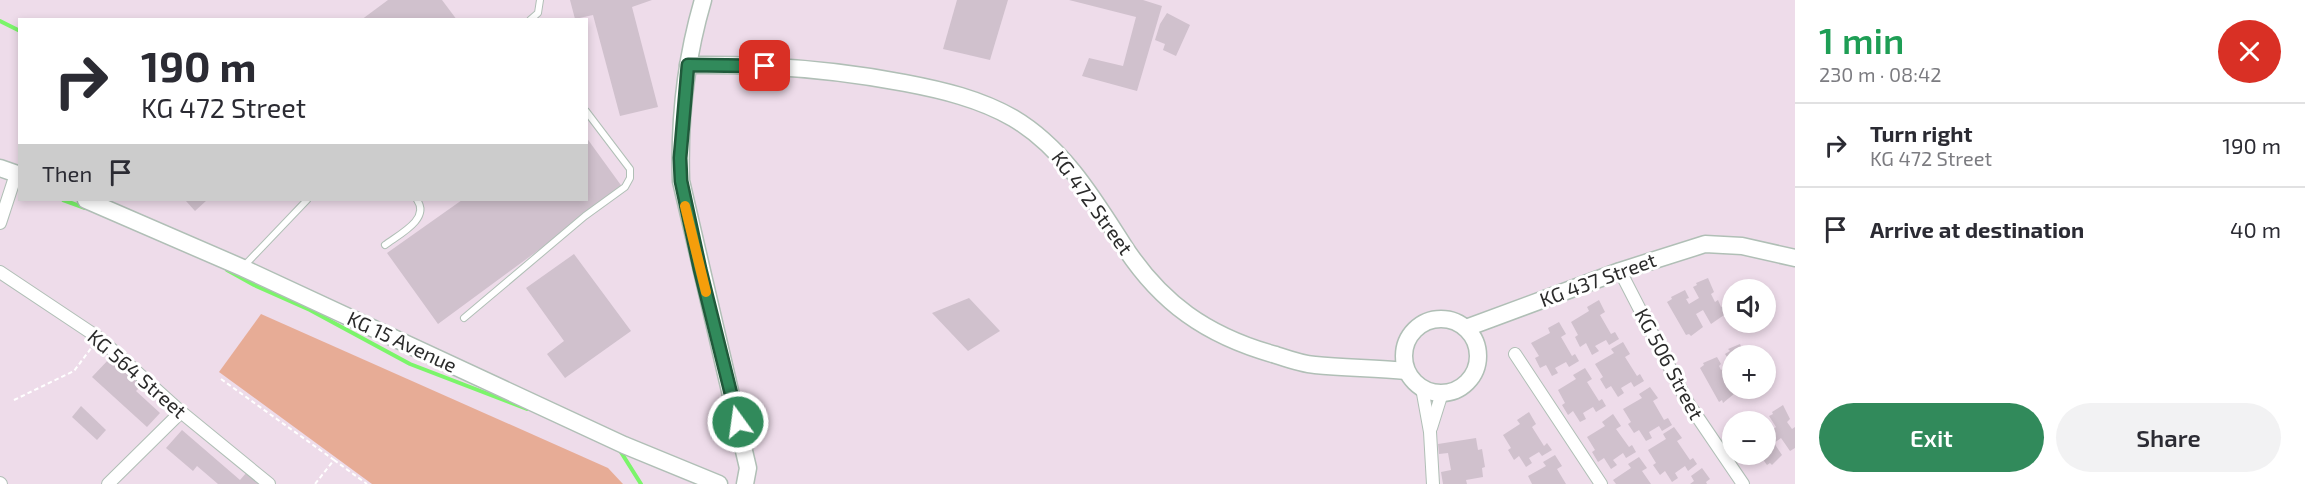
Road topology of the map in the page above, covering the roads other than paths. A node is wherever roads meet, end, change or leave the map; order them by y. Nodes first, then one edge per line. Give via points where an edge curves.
1 (540, 0) edge
2 (703, 0) edge
3 (539, 16) edge
4 (688, 65) junction
5 (588, 114) edge
6 (0, 168) edge
7 (18, 175) edge
8 (88, 201) edge
9 (306, 201) edge
10 (417, 201) edge
11 (0, 223) edge
12 (385, 245) dead end
13 (1795, 258) edge
14 (243, 268) junction
15 (1620, 271) junction
16 (0, 272) edge
17 (464, 318) dead end
18 (1492, 320) junction
19 (1466, 328) junction
20 (1477, 346) junction
21 (1403, 350) junction
22 (1515, 354) dead end
23 (1370, 369) junction
24 (1406, 371) junction
25 (1422, 388) junction
26 (1442, 393) junction
27 (181, 412) junction
28 (1430, 432) junction
29 (108, 484) edge
30 (269, 484) edge
31 (719, 484) edge
32 (745, 484) edge
33 (1433, 484) edge
34 (1601, 484) edge
35 (1743, 484) edge

1 - 3 lane
2 - 4 main road
4 - 23 main road, KG 472 Street via 804,68 881,78 990,106 1039,136 1063,160 1135,263 1177,309 1221,336 1268,353 1313,365
4 - 32 main road via 681,181 748,468
5 - 17 lane via 630,169 625,187
6 - 7 main road
7 - 11 street
8 - 14 main road, KG 15 Avenue
9 - 14 lane
10 - 12 lane via 421,210 418,220
13 - 15 main road, KG 437 Street via 1742,246 1705,244
14 - 31 main road, KG 15 Avenue
15 - 18 main road, KG 437 Street
15 - 35 street, KG 506 Street via 1688,403
16 - 27 street, KG 564 Street via 99,338
18 - 19 main road, KG 437 Street
18 - 20 main road
19 - 20 main road
19 - 21 main road via 1450,320 1431,320 1414,329
20 - 26 main road via 1473,375 1460,388
21 - 23 main road
21 - 24 main road
22 - 34 street
23 - 24 main road, KG 472 Street
24 - 25 main road
25 - 26 main road
25 - 28 street
26 - 28 street
27 - 29 street
27 - 30 street, KG 564 Street
28 - 33 street

